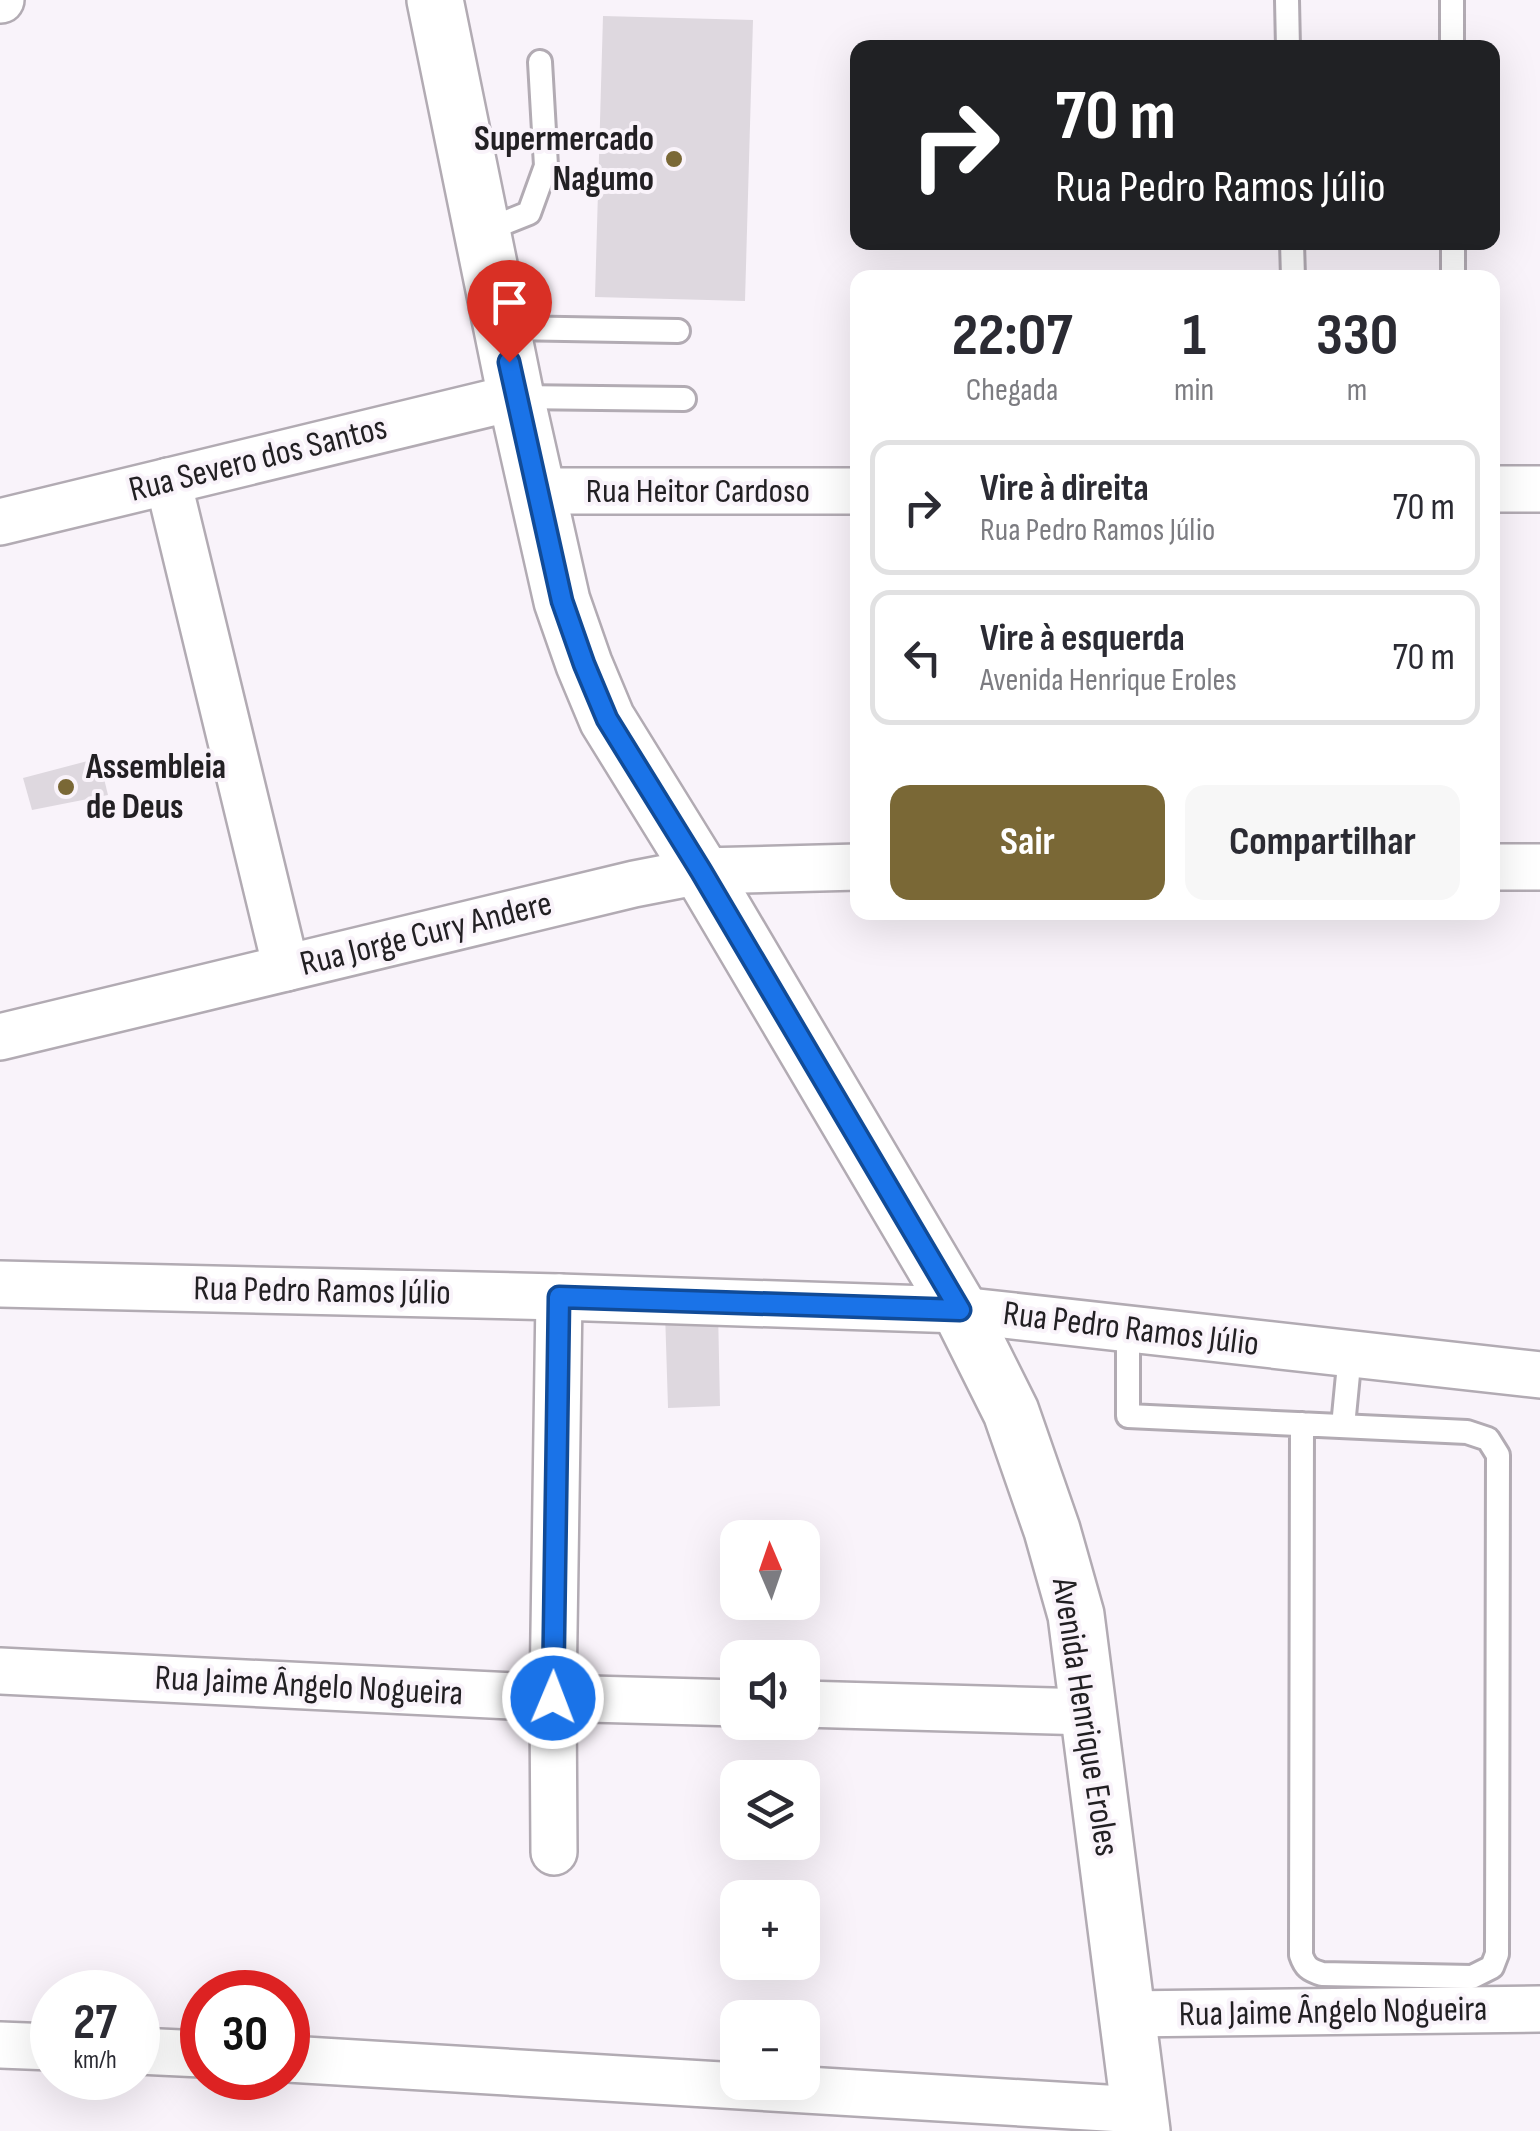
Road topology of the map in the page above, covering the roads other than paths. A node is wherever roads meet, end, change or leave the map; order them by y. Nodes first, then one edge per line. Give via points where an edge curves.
1 (435, 0) edge
2 (1287, 0) edge
3 (1452, 0) edge
4 (1288, 40) edge
5 (1452, 40) edge
6 (540, 62) dead end
7 (482, 232) junction
8 (502, 328) junction
9 (678, 331) dead end
10 (516, 396) junction
11 (684, 398) dead end
12 (168, 480) junction
13 (1500, 489) edge
14 (1540, 489) edge
15 (850, 491) edge
16 (538, 492) junction
17 (0, 522) edge
18 (850, 867) edge
19 (1500, 867) edge
20 (1540, 867) edge
21 (701, 871) junction
22 (286, 968) junction
23 (0, 1036) edge
24 (0, 1284) edge
25 (559, 1297) junction
26 (960, 1310) junction
27 (1128, 1330) junction
28 (1350, 1354) junction
29 (1540, 1375) edge
30 (1302, 1424) junction
31 (1342, 1426) junction
32 (0, 1671) edge
33 (553, 1698) junction
34 (720, 1703) edge
35 (820, 1704) edge
36 (1090, 1712) junction
37 (554, 1852) dead end
38 (1540, 2009) edge
39 (1126, 2014) junction
40 (0, 2045) edge
41 (30, 2047) edge
42 (310, 2060) edge
43 (1140, 2120) edge

1 - 7 main road, Avenida Henrique Eroles
2 - 4 lane
3 - 5 lane
6 - 7 lane via 546,166 529,213
7 - 8 main road, Avenida Henrique Eroles
8 - 9 lane
8 - 10 main road, Avenida Henrique Eroles
10 - 11 lane
10 - 12 street, Rua Severo dos Santos
10 - 16 main road, Avenida Henrique Eroles
12 - 17 street, Rua Severo dos Santos
12 - 22 street
13 - 14 street
15 - 16 street, Rua Heitor Cardoso
16 - 21 main road, Avenida Henrique Eroles via 562,601 607,719
18 - 21 street, Rua Jorge Cury Andere
19 - 20 street
21 - 22 street, Rua Jorge Cury Andere
21 - 26 main road, Avenida Henrique Eroles
22 - 23 street, Rua Jorge Cury Andere
24 - 25 street, Rua Pedro Ramos Júlio
25 - 26 street, Rua Pedro Ramos Júlio
25 - 33 street
26 - 27 street, Rua Pedro Ramos Júlio
26 - 36 main road, Avenida Henrique Eroles via 1011,1412 1052,1530 1076,1615
27 - 28 street, Rua Pedro Ramos Júlio
27 - 30 lane via 1128,1416
28 - 29 street, Rua Pedro Ramos Júlio
28 - 31 lane
30 - 31 lane
30 - 31 lane via 1301,1955 1305,1966 1322,1974 1472,1977 1492,1967 1497,1954 1498,1455 1488,1440 1467,1432
32 - 33 street, Rua Jaime Ângelo Nogueira
33 - 34 street, Rua Jaime Ângelo Nogueira
33 - 37 street
35 - 36 street
36 - 39 main road, Avenida Henrique Eroles
38 - 39 street, Rua Jaime Ângelo Nogueira
39 - 43 main road, Avenida Henrique Eroles
40 - 41 street
42 - 43 street

